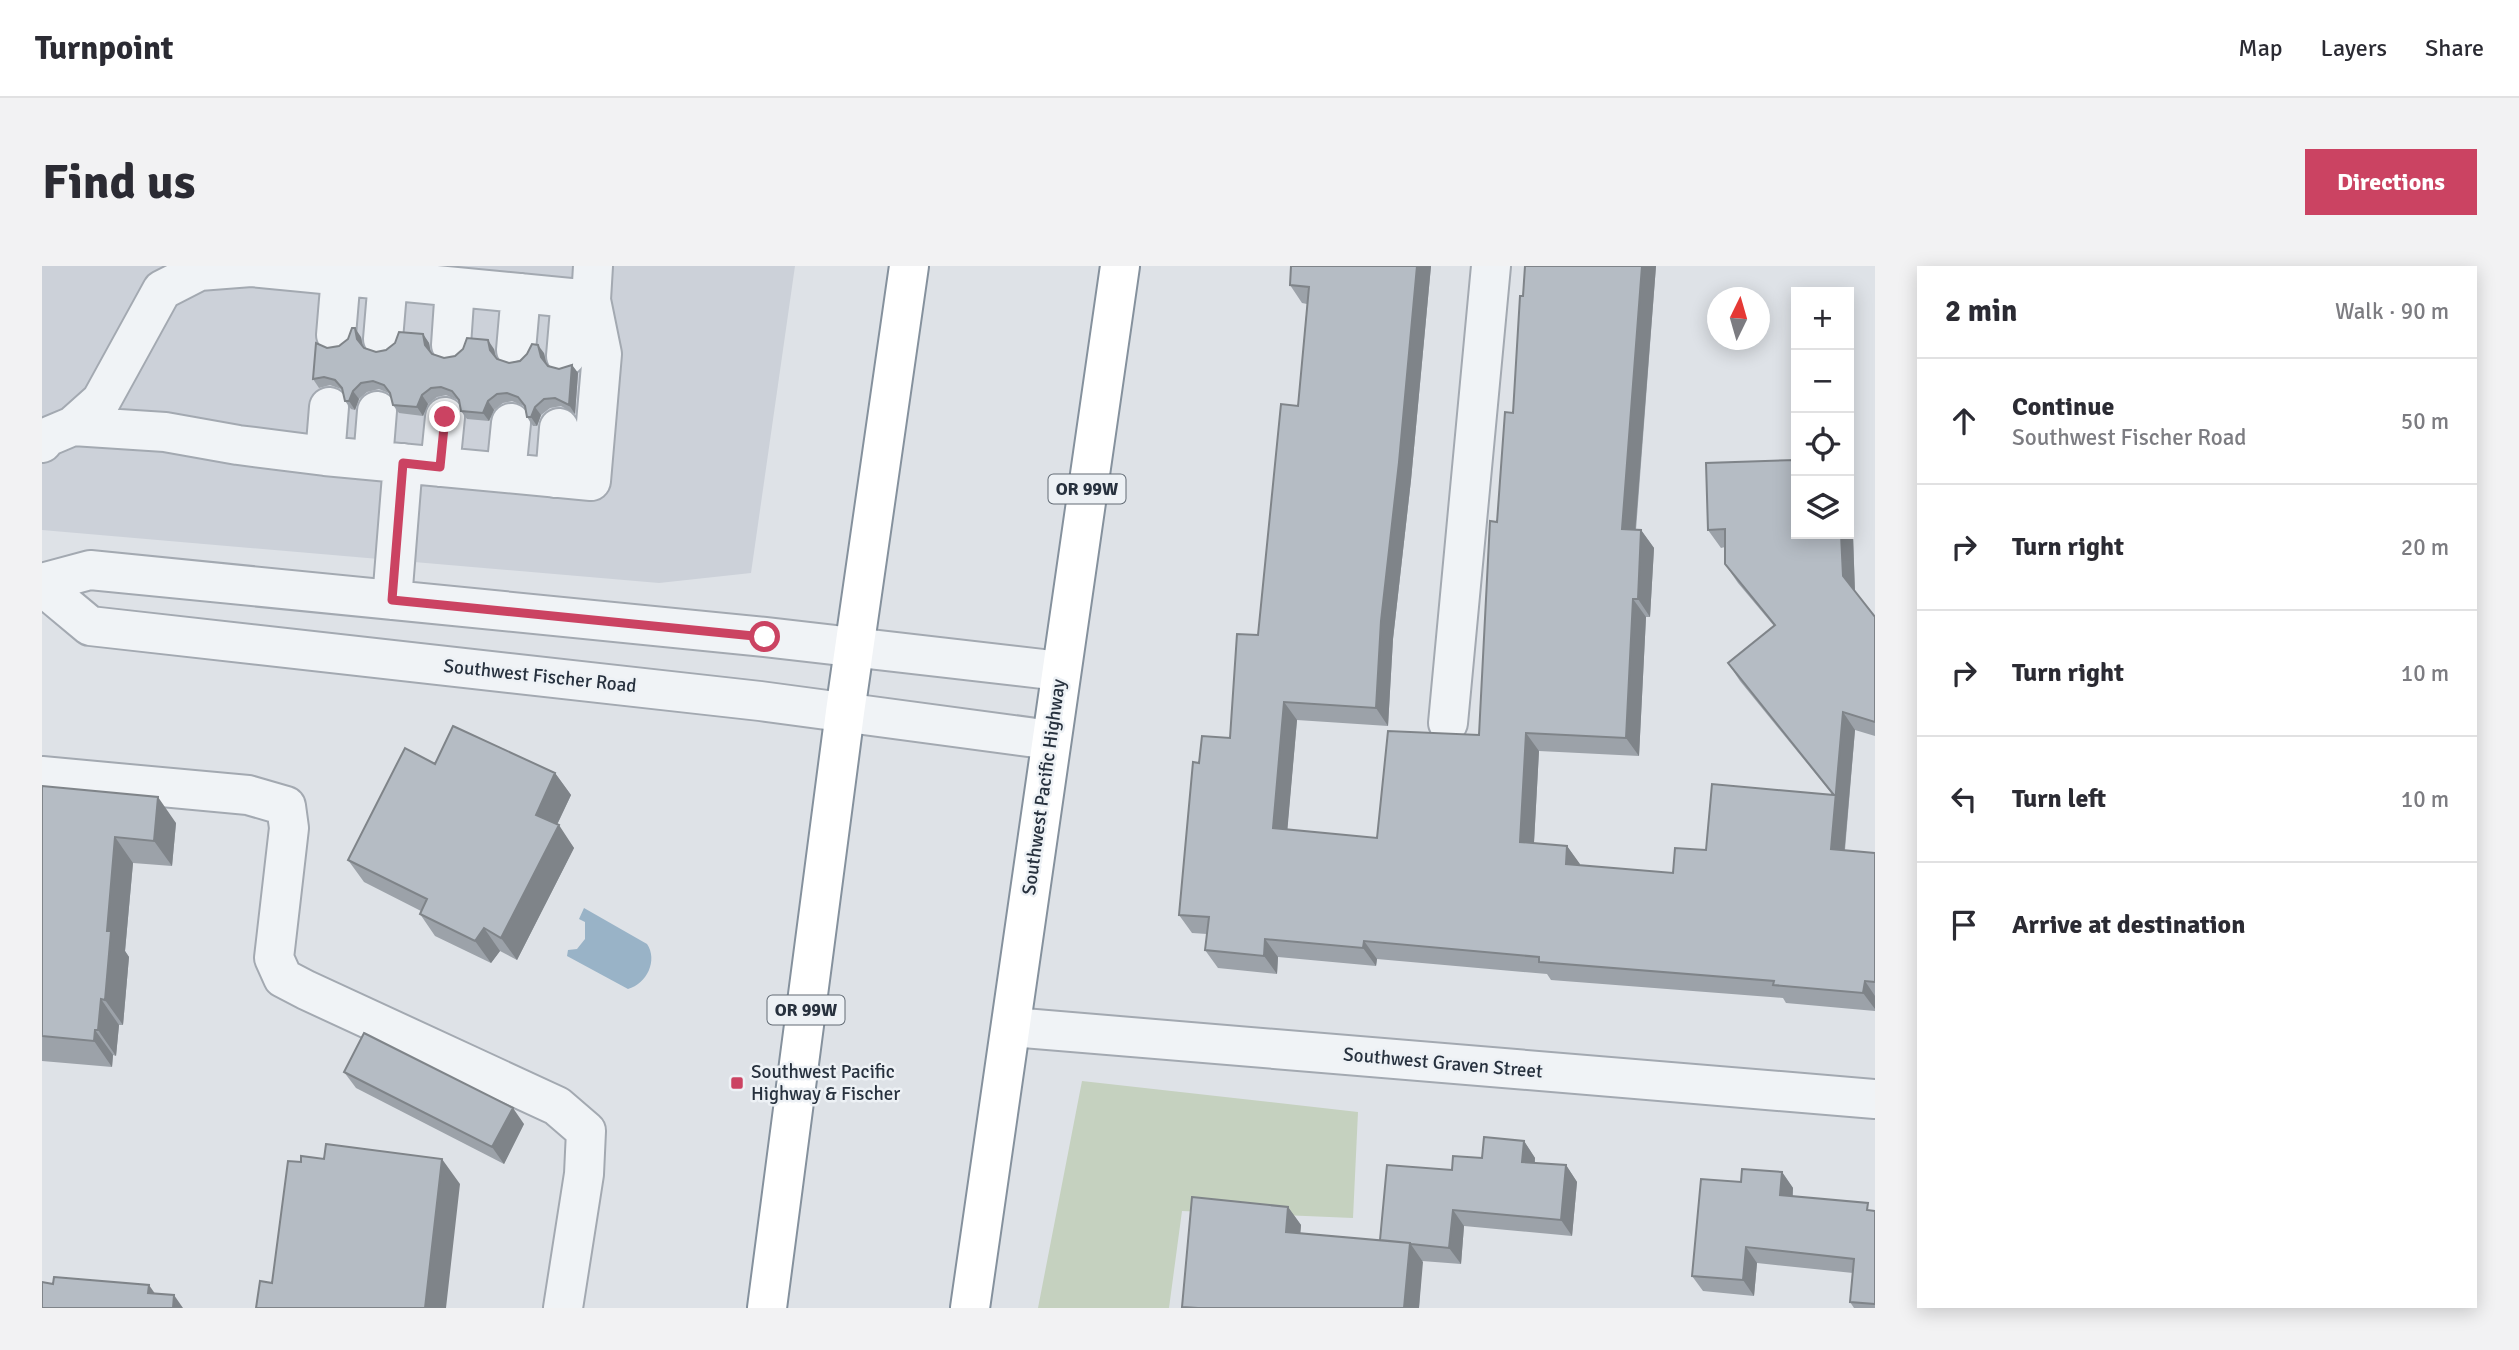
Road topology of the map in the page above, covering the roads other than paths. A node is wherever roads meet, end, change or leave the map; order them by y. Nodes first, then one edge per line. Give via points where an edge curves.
1 (909, 266) edge
2 (1120, 266) edge
3 (1491, 266) edge
4 (251, 267) edge
5 (341, 276) junction
6 (158, 278) edge
7 (388, 280) junction
8 (455, 287) junction
9 (585, 288) edge
10 (522, 293) junction
11 (336, 335) dead end
12 (383, 339) dead end
13 (451, 345) dead end
14 (516, 351) dead end
15 (566, 356) dead end
16 (329, 407) dead end
17 (377, 411) dead end
18 (445, 417) dead end
19 (511, 423) dead end
20 (559, 428) dead end
21 (58, 435) edge
22 (325, 456) junction
23 (405, 464) junction
24 (506, 473) junction
25 (555, 478) junction
26 (42, 585) edge
27 (392, 600) junction
28 (854, 648) junction
29 (1060, 671) junction
30 (845, 712) junction
31 (1448, 723) dead end
32 (1051, 740) junction
33 (42, 776) edge
34 (1011, 1027) junction
35 (1875, 1099) edge
36 (563, 1308) edge
37 (767, 1308) edge
38 (970, 1308) edge

1 - 28 highway, OR 99W
2 - 29 highway, Southwest Pacific Highway / OR 99W
3 - 31 street
4 - 5 street
4 - 6 street
5 - 7 street
5 - 11 street
6 - 21 street via 100,401
7 - 8 street
7 - 12 street
8 - 10 street
8 - 13 street
9 - 10 street
9 - 15 street
9 - 25 street via 603,354 591,481
10 - 14 street
16 - 22 street
17 - 23 street
18 - 23 street
19 - 24 street
20 - 25 street
21 - 22 street via 165,432
22 - 23 street
23 - 24 street
23 - 27 street
24 - 25 street
26 - 27 street, Southwest Fischer Road via 90,570
26 - 30 street, Southwest Fischer Road via 90,626
27 - 28 street, Southwest Fischer Road
28 - 29 street, Southwest Fischer Road
28 - 30 highway, OR 99W
29 - 32 highway, Southwest Pacific Highway / OR 99W
30 - 32 street, Southwest Fischer Road
30 - 37 highway, OR 99W
32 - 34 highway, Southwest Pacific Highway / OR 99W
33 - 36 street via 247,795 286,806 289,828 274,958 283,978 556,1105 586,1131 584,1174
34 - 35 street, Southwest Graven Street
34 - 38 highway, Southwest Pacific Highway / OR 99W

